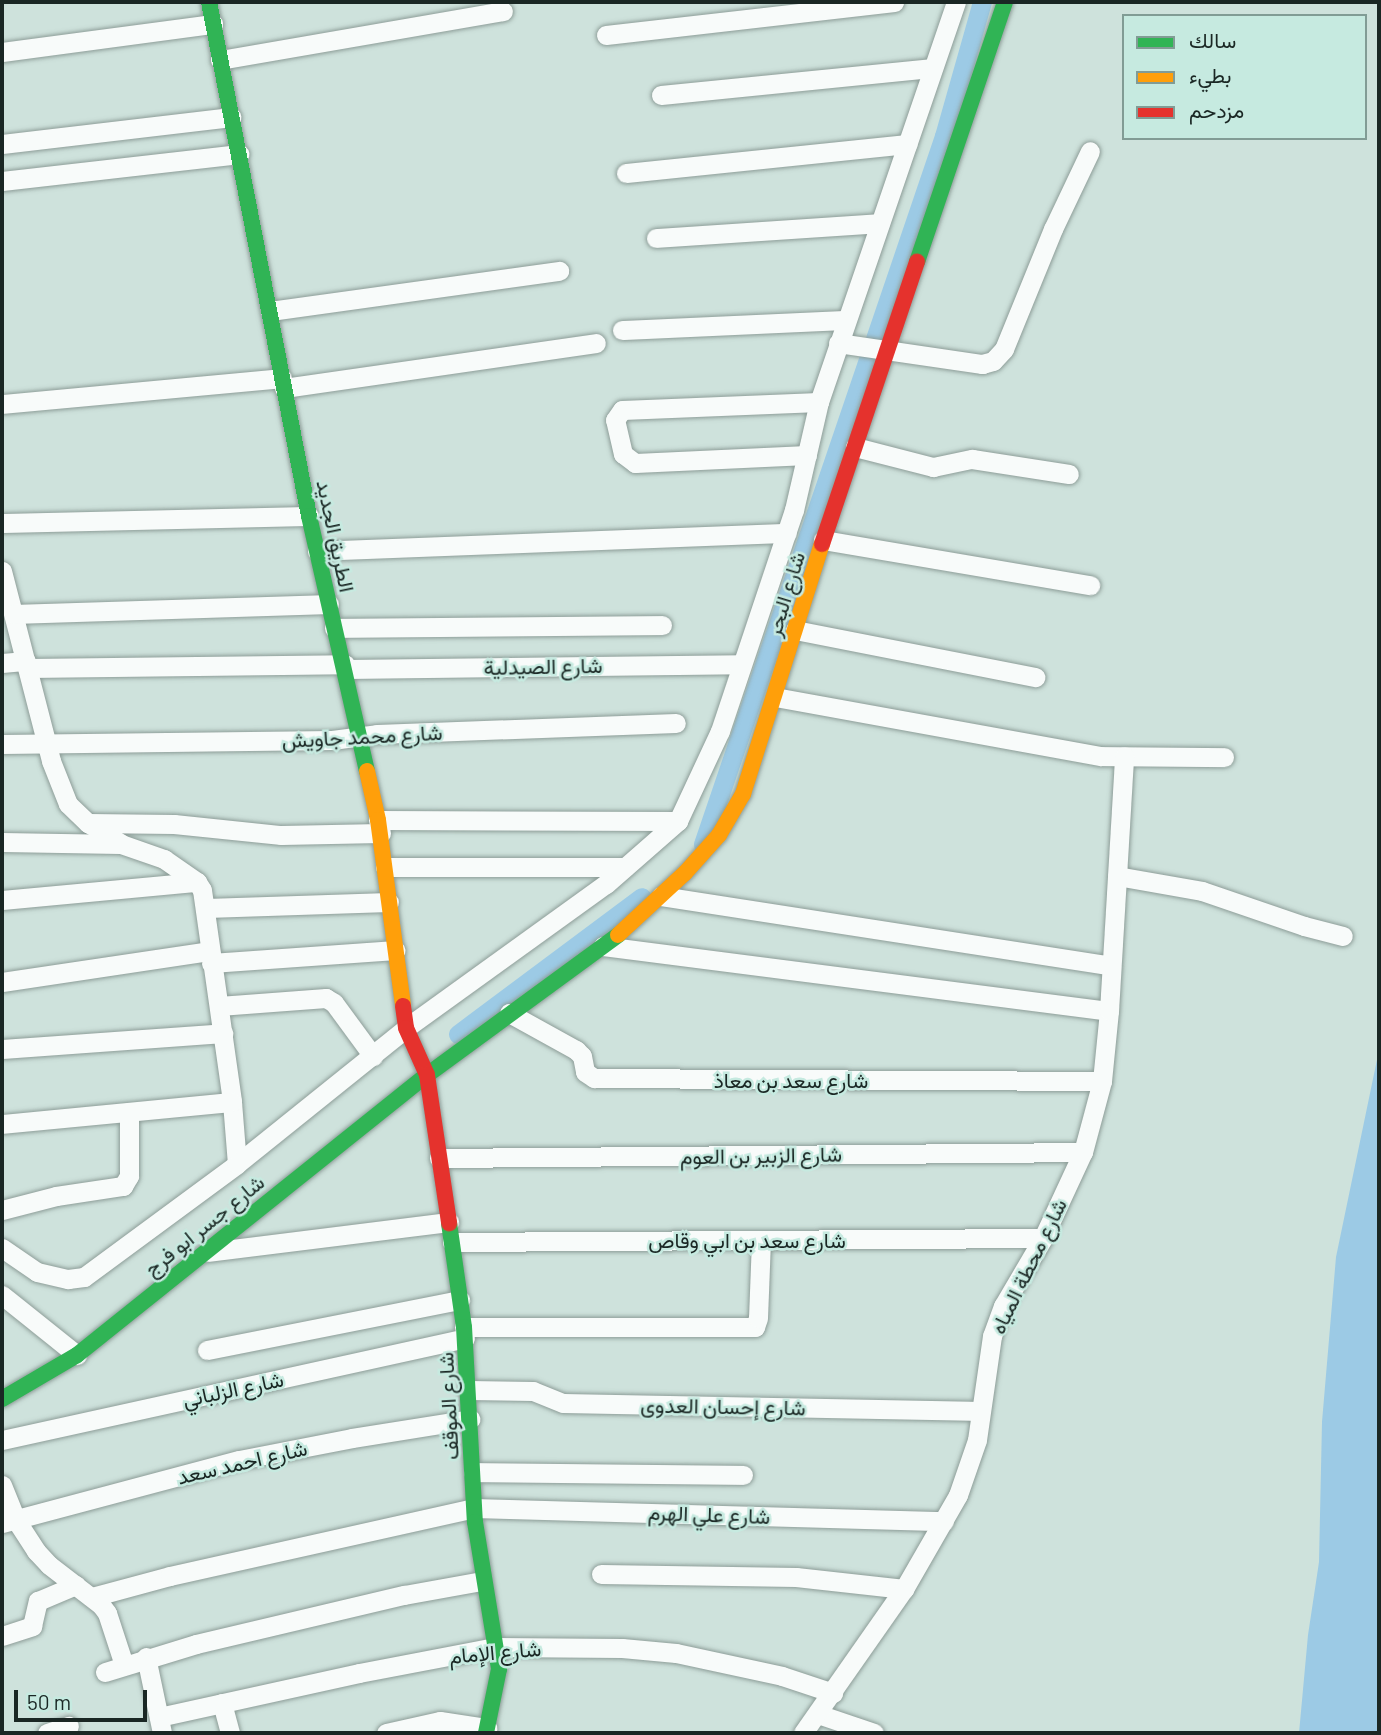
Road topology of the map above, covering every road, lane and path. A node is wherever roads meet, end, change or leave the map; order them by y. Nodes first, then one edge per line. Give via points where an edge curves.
1 (209, 2) edge
2 (894, 2) edge
3 (956, 2) edge
4 (1005, 2) edge
5 (503, 11) dead end
6 (213, 24) junction
7 (606, 35) dead end
8 (2, 52) edge
9 (220, 60) junction
10 (932, 68) junction
11 (661, 94) dead end
12 (232, 117) junction
13 (2, 144) edge
14 (908, 144) junction
15 (1090, 151) dead end
16 (239, 154) junction
17 (626, 173) dead end
18 (2, 181) edge
19 (879, 223) junction
20 (656, 238) dead end
21 (559, 271) dead end
22 (270, 311) junction
23 (846, 320) junction
24 (622, 330) dead end
25 (596, 343) dead end
26 (838, 343) junction
27 (887, 350) junction
28 (283, 383) junction
29 (819, 402) junction
30 (2, 404) edge
31 (855, 447) junction
32 (807, 454) junction
33 (1069, 474) dead end
34 (309, 516) junction
35 (2, 523) edge
36 (787, 533) junction
37 (823, 540) junction
38 (317, 551) junction
39 (2, 571) edge
40 (1090, 585) dead end
41 (329, 604) junction
42 (9, 611) edge
43 (662, 625) dead end
44 (334, 628) junction
45 (795, 630) junction
46 (2, 663) edge
47 (741, 664) junction
48 (27, 665) junction
49 (345, 666) junction
50 (1035, 677) dead end
51 (775, 697) junction
52 (676, 723) dead end
53 (361, 736) junction
54 (48, 742) junction
55 (2, 744) edge
56 (1124, 756) junction
57 (1224, 757) dead end
58 (678, 821) junction
59 (88, 823) junction
60 (379, 826) junction
61 (2, 842) edge
62 (121, 844) junction
63 (385, 867) junction
64 (625, 867) junction
65 (1116, 876) junction
66 (197, 882) junction
67 (661, 896) junction
68 (2, 900) edge
69 (389, 902) junction
70 (206, 908) junction
71 (1343, 936) dead end
72 (603, 946) junction
73 (396, 950) junction
74 (210, 957) junction
75 (1111, 966) junction
76 (2, 982) edge
77 (219, 1006) junction
78 (1109, 1011) junction
79 (509, 1013) junction
80 (406, 1028) junction
81 (223, 1033) junction
82 (2, 1049) edge
83 (373, 1056) junction
84 (427, 1075) junction
85 (1102, 1081) junction
86 (232, 1102) junction
87 (129, 1112) junction
88 (2, 1124) edge
89 (1083, 1152) junction
90 (439, 1158) junction
91 (237, 1164) junction
92 (2, 1210) edge
93 (450, 1232) junction
94 (1042, 1238) junction
95 (761, 1240) junction
96 (2, 1248) edge
97 (204, 1252) junction
98 (2, 1295) edge
99 (460, 1300) junction
100 (465, 1332) junction
101 (207, 1350) dead end
102 (77, 1355) junction
103 (469, 1390) junction
104 (2, 1399) edge
105 (980, 1411) junction
106 (471, 1419) junction
107 (2, 1440) edge
108 (473, 1472) junction
109 (743, 1475) dead end
110 (2, 1485) edge
111 (474, 1508) junction
112 (944, 1521) junction
113 (9, 1522) edge
114 (601, 1573) dead end
115 (482, 1581) junction
116 (76, 1585) junction
117 (904, 1590) junction
118 (92, 1597) junction
119 (2, 1636) edge
120 (495, 1647) junction
121 (146, 1657) junction
122 (124, 1665) junction
123 (105, 1672) dead end
124 (833, 1693) junction
125 (222, 1703) junction
126 (818, 1714) junction
127 (160, 1725) edge
128 (69, 1727) dead end
129 (487, 1730) edge
130 (47, 1733) edge
131 (230, 1733) edge
132 (386, 1733) edge
133 (803, 1733) edge
134 (874, 1733) edge

1 - 6 street, الطريق الجديد
2 - 7 street
3 - 10 street
4 - 27 street, شارع البحر
5 - 9 street
6 - 8 street
6 - 9 street, الطريق الجديد
9 - 12 street, الطريق الجديد
10 - 11 street
10 - 14 street
12 - 13 street
12 - 16 street, الطريق الجديد
14 - 17 street
14 - 19 street
15 - 27 street via 999,356 982,364
16 - 18 street
16 - 22 street, الطريق الجديد
19 - 20 street
19 - 23 street
21 - 22 street
22 - 28 street, الطريق الجديد
23 - 24 street
23 - 26 street
25 - 28 street
26 - 27 street
26 - 29 street
27 - 31 street, شارع البحر
28 - 30 street
28 - 34 street, الطريق الجديد
29 - 32 street
29 - 32 street via 622,410 615,420 623,454 635,463
31 - 33 street via 933,467 972,459
31 - 37 street, شارع البحر
32 - 36 street
34 - 35 street
34 - 38 street, الطريق الجديد
36 - 38 street
36 - 47 street
37 - 40 street
37 - 45 street, شارع البحر
38 - 41 street, الطريق الجديد
39 - 42 street
41 - 42 street
41 - 44 street, الطريق الجديد
42 - 48 street
43 - 44 street
44 - 49 street, الطريق الجديد
45 - 50 street
45 - 51 street, شارع البحر
46 - 48 street, شارع الصيدلية
47 - 49 street, شارع الصيدلية
47 - 58 street via 720,731
48 - 49 street, شارع الصيدلية
48 - 54 street
49 - 53 street, الطريق الجديد
51 - 56 street via 1101,756
51 - 67 street, شارع البحر via 743,794 719,835
52 - 53 street, شارع محمد جاويش
53 - 54 street, شارع محمد جاويش via 255,742
53 - 60 street, الطريق الجديد
54 - 55 street, شارع محمد جاويش
54 - 59 street via 68,804
56 - 57 street
56 - 65 street, شارع محطة المياه
58 - 60 street
58 - 64 street
59 - 60 street via 174,824 281,835
59 - 62 street
60 - 63 street, الطريق الجديد
61 - 62 street
62 - 66 street via 164,859
63 - 64 street
63 - 69 street, الطريق الجديد
64 - 80 street
65 - 71 street via 1202,891
65 - 75 street, شارع محطة المياه
66 - 68 street
66 - 70 street
67 - 72 street, شارع البحر
67 - 75 street
69 - 70 street
69 - 73 street, الطريق الجديد
70 - 74 street
72 - 78 street
72 - 79 street, شارع البحر
73 - 74 street
73 - 80 street, الطريق الجديد
74 - 76 street
74 - 77 street
75 - 78 street, شارع محطة المياه
77 - 81 street
77 - 83 street via 326,998
78 - 85 street, شارع محطة المياه
79 - 84 street, شارع البحر
79 - 85 street, شارع سعد بن معاذ via 576,1050 582,1056 584,1072 594,1078
80 - 83 street
80 - 84 street, الطريق الجديد
81 - 82 street
81 - 86 street
83 - 91 street
84 - 90 street, شارع الموقف
84 - 97 street, شارع جسر ابو فرج
85 - 89 street, شارع محطة المياه
86 - 87 street
86 - 91 street
87 - 88 street
87 - 92 street via 129,1176 123,1186
89 - 90 street, شارع الزبير بن العوم
89 - 94 street, شارع محطة المياه
90 - 93 street, شارع الموقف
91 - 96 street via 83,1277 68,1279 37,1272
93 - 95 street, شارع سعد بن ابي وقاص
93 - 97 street, شارع سعد بن ابي وقاص
93 - 99 street, شارع الموقف
94 - 95 street, شارع سعد بن ابي وقاص
94 - 105 street, شارع محطة المياه via 1003,1306 986,1363
95 - 100 street, شارع الزلباني via 755,1327
97 - 102 street, شارع جسر ابو فرج
98 - 102 street
99 - 100 street, شارع الموقف
99 - 101 street
100 - 103 street, شارع الموقف
100 - 107 street, شارع الزلباني
102 - 104 street, شارع جسر ابو فرج
103 - 105 street, شارع إحسان العدوى via 533,1391 563,1403
103 - 106 street, شارع الموقف
105 - 112 street, شارع محطة المياه via 969,1468
106 - 108 street, شارع الموقف
106 - 113 street, شارع احمد سعد via 239,1460
108 - 109 street
108 - 111 street, شارع الموقف
110 - 113 street
111 - 112 street, شارع علي الهرم
111 - 115 street, شارع الموقف
111 - 118 street, شارع علي الهرم
112 - 117 street, شارع محطة المياه
113 - 116 street via 42,1558
114 - 117 street via 796,1577
115 - 120 street, شارع الموقف
115 - 121 street via 404,1595
116 - 118 street
116 - 119 street via 38,1601 32,1626
117 - 124 street, شارع محطة المياه
118 - 122 street via 107,1614
120 - 124 street, شارع الإمام via 676,1653 782,1676
120 - 125 street, شارع الإمام
120 - 129 street, شارع الموقف via 499,1669
121 - 122 street
121 - 127 street
122 - 123 street
124 - 126 street, شارع محطة المياه
125 - 127 street, شارع الإمام
125 - 131 street
126 - 133 street, شارع محطة المياه
126 - 134 street
128 - 130 street
129 - 132 street via 440,1721

